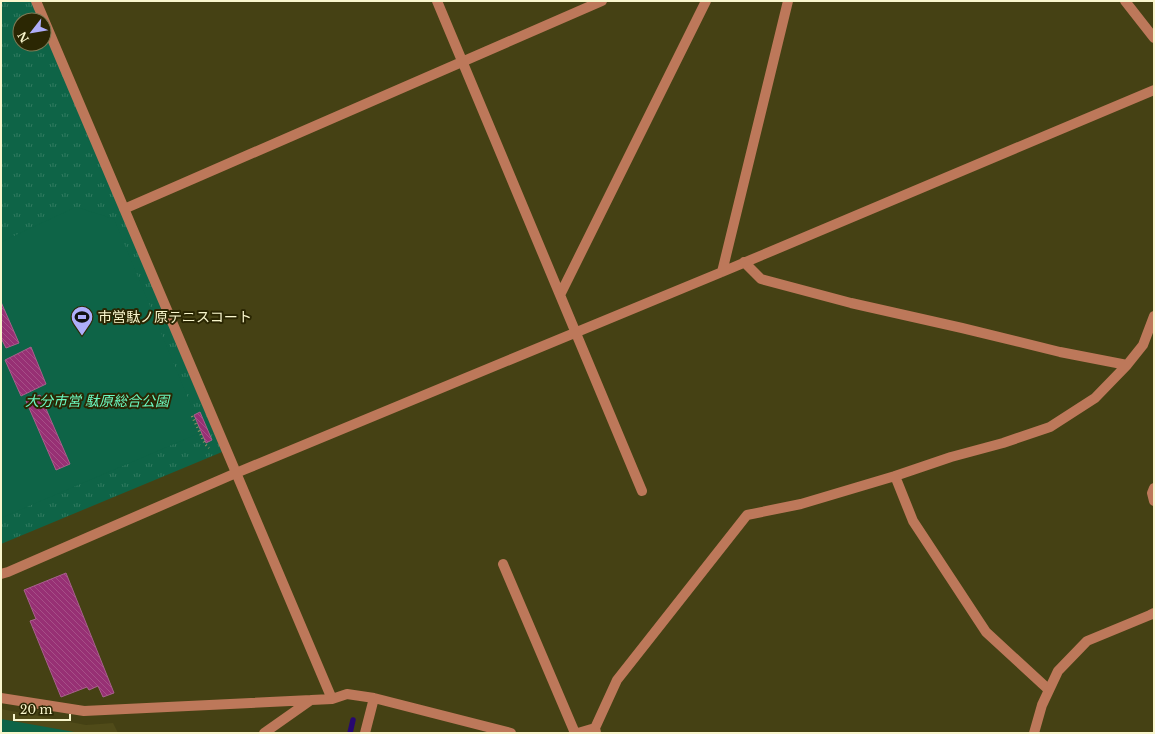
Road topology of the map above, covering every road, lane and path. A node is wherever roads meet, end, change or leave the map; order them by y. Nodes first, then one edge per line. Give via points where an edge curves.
1 (36, 1) edge
2 (437, 1) edge
3 (602, 1) edge
4 (706, 1) edge
5 (788, 1) edge
6 (1125, 1) edge
7 (1154, 38) edge
8 (463, 62) junction
9 (1154, 90) edge
10 (124, 208) junction
11 (744, 262) junction
12 (722, 272) junction
13 (560, 295) junction
14 (1154, 316) edge
15 (576, 332) junction
16 (1127, 365) junction
17 (236, 473) junction
18 (895, 476) junction
19 (1154, 488) edge
20 (642, 491) dead end
21 (1154, 501) edge
22 (503, 564) dead end
23 (1, 574) edge
24 (1154, 613) edge
25 (1049, 690) junction
26 (1, 698) edge
27 (374, 698) junction
28 (332, 699) junction
29 (311, 700) junction
30 (596, 731) edge
31 (264, 733) edge
32 (365, 733) edge
33 (511, 733) edge
34 (576, 733) edge
35 (1034, 733) edge

1 - 10 street
2 - 8 street
3 - 8 street
4 - 13 street
5 - 12 street
6 - 7 street
8 - 10 street
8 - 13 street
9 - 11 street
10 - 17 street
11 - 12 street
11 - 16 street via 761,279 851,303 1060,352
12 - 15 street
13 - 15 street
14 - 16 street via 1143,345
15 - 17 street
15 - 20 street
16 - 18 street via 1095,398 1050,427
17 - 23 street
17 - 28 street
18 - 25 street via 913,521 986,632
18 - 30 street via 801,504 747,515 617,680
19 - 21 street
22 - 34 street
24 - 25 street via 1087,641 1058,671
25 - 35 street
26 - 29 street via 84,712
27 - 28 street via 347,694
27 - 32 street
27 - 33 street
28 - 29 street
29 - 31 street
30 - 34 street

